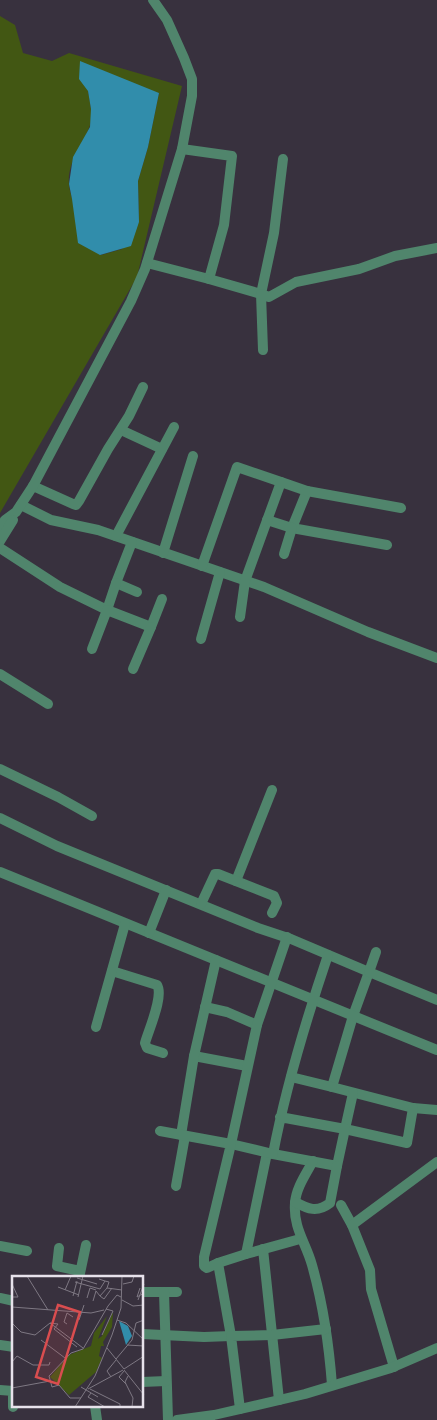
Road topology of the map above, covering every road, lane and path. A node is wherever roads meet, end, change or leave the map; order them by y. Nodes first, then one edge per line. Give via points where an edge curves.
1 (157, 3) edge
2 (182, 149) junction
3 (283, 159) dead end
4 (437, 248) edge
5 (147, 263) junction
6 (209, 279) junction
7 (261, 294) junction
8 (263, 350) dead end
9 (143, 386) dead end
10 (174, 427) dead end
11 (121, 430) junction
12 (162, 449) junction
13 (192, 456) dead end
14 (281, 482) junction
15 (33, 486) junction
16 (307, 490) junction
17 (18, 508) junction
18 (401, 508) dead end
19 (267, 520) junction
20 (0, 528) edge
21 (292, 528) junction
22 (116, 536) junction
23 (0, 541) edge
24 (132, 542) junction
25 (388, 545) dead end
26 (0, 548) edge
27 (163, 553) junction
28 (284, 554) dead end
29 (202, 566) junction
30 (220, 572) junction
31 (245, 581) junction
32 (116, 583) junction
33 (137, 592) dead end
34 (162, 598) dead end
35 (107, 610) junction
36 (240, 617) dead end
37 (151, 627) junction
38 (201, 639) dead end
39 (92, 649) dead end
40 (437, 658) edge
41 (133, 669) dead end
42 (0, 674) edge
43 (48, 704) dead end
44 (0, 769) edge
45 (272, 790) dead end
46 (92, 816) dead end
47 (0, 818) edge
48 (0, 872) edge
49 (236, 881) junction
50 (166, 890) junction
51 (201, 904) junction
52 (272, 913) dead end
53 (125, 924) junction
54 (149, 933) junction
55 (287, 937) junction
56 (376, 952) dead end
57 (328, 955) junction
58 (216, 960) junction
59 (112, 971) junction
60 (368, 972) junction
61 (272, 983) junction
62 (313, 1000) junction
63 (437, 1000) edge
64 (205, 1007) junction
65 (353, 1016) junction
66 (257, 1025) junction
67 (96, 1027) dead end
68 (437, 1050) edge
69 (163, 1053) dead end
70 (194, 1056) junction
71 (247, 1066) junction
72 (291, 1077) junction
73 (332, 1087) junction
74 (352, 1093) junction
75 (413, 1108) junction
76 (437, 1110) edge
77 (280, 1117) junction
78 (345, 1129) junction
79 (160, 1132) dead end
80 (183, 1135) junction
81 (231, 1144) junction
82 (270, 1153) junction
83 (313, 1161) junction
84 (437, 1162) edge
85 (337, 1166) junction
86 (176, 1186) dead end
87 (295, 1202) junction
88 (340, 1205) dead end
89 (352, 1225) junction
90 (300, 1239) junction
91 (86, 1244) dead end
92 (0, 1246) edge
93 (59, 1248) dead end
94 (263, 1249) junction
95 (27, 1251) dead end
96 (246, 1254) junction
97 (218, 1264) junction
98 (79, 1274) edge
99 (144, 1292) edge
100 (164, 1292) junction
101 (176, 1292) dead end
102 (326, 1329) junction
103 (144, 1334) edge
104 (272, 1335) junction
105 (164, 1336) junction
106 (231, 1336) junction
107 (437, 1348) edge
108 (394, 1367) junction
109 (166, 1381) junction
110 (144, 1382) edge
111 (332, 1385) junction
112 (279, 1400) junction
113 (240, 1409) junction
114 (168, 1420) edge
115 (177, 1420) edge

1 - 2 street via 176,38 192,79
2 - 5 street
2 - 6 street via 232,156 224,225
3 - 7 street via 274,233
4 - 7 street via 296,282 269,297
5 - 6 street
5 - 15 street via 131,301
6 - 7 street
7 - 8 street
9 - 11 street
10 - 12 street
11 - 12 street
11 - 15 street via 76,505
12 - 22 street
13 - 27 street
14 - 16 street
14 - 19 street
14 - 29 street via 237,467
15 - 17 street
16 - 18 street
16 - 21 street
17 - 20 street
17 - 22 street
17 - 23 street
19 - 21 street
19 - 31 street
21 - 25 street
21 - 28 street
22 - 24 street
24 - 27 street
24 - 32 street
26 - 35 street via 60,587
27 - 29 street
29 - 30 street
30 - 31 street
30 - 38 street
31 - 36 street
31 - 40 street
32 - 33 street
32 - 35 street
34 - 37 street
35 - 37 street
35 - 39 street
37 - 41 street
42 - 43 street
44 - 46 street
45 - 49 street
47 - 50 street via 57,846
48 - 53 street
49 - 51 street via 215,874
49 - 52 street via 274,896 277,903
50 - 51 street
50 - 54 street
51 - 55 street
53 - 54 street
53 - 59 street
54 - 58 street
55 - 57 street
55 - 61 street
56 - 60 street
57 - 60 street
57 - 62 street
58 - 61 street
58 - 64 street
59 - 67 street
59 - 69 street via 157,985 160,993 146,1043 147,1048
60 - 63 street
60 - 65 street
61 - 62 street
61 - 66 street
62 - 65 street
62 - 72 street
64 - 66 street
64 - 70 street
65 - 68 street
65 - 73 street
66 - 71 street
70 - 71 street
70 - 80 street
71 - 81 street
72 - 73 street
72 - 77 street
73 - 74 street
74 - 75 street
74 - 78 street
75 - 76 street
75 - 78 street via 407,1143
77 - 78 street
77 - 82 street
78 - 85 street
79 - 80 street
80 - 81 street
80 - 86 street
81 - 82 street
81 - 97 street via 204,1257 205,1267
82 - 83 street
82 - 96 street
83 - 85 street
83 - 87 street
84 - 89 street
85 - 87 street via 330,1203 314,1210
87 - 90 street
88 - 89 street
89 - 108 street via 370,1270 372,1289
90 - 94 street
90 - 102 street via 312,1264
91 - 98 street
92 - 95 street
93 - 98 street via 57,1266
94 - 96 street
94 - 104 street
96 - 97 street
97 - 106 street
99 - 100 street
100 - 101 street
100 - 105 street
102 - 104 street
102 - 111 street
103 - 105 street
104 - 106 street
104 - 112 street
105 - 106 street
105 - 109 street
106 - 113 street
107 - 108 street
108 - 111 street
109 - 110 street
109 - 114 street
111 - 112 street
112 - 113 street
113 - 115 street

